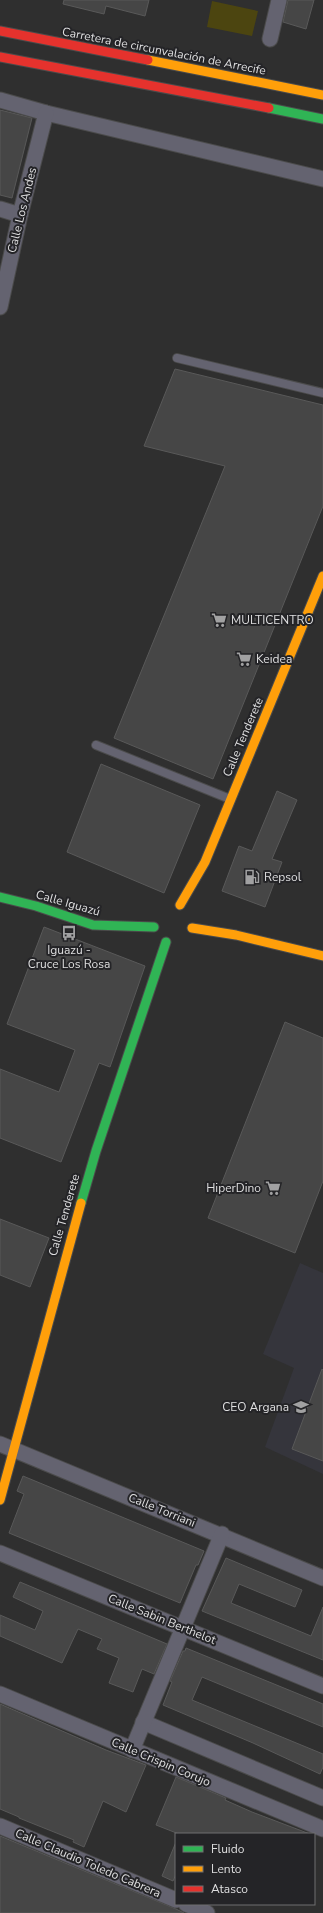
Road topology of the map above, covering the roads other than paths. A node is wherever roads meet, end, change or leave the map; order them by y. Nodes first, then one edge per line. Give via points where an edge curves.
1 (279, 0) edge
2 (0, 31) edge
3 (270, 39) dead end
4 (0, 58) edge
5 (323, 95) edge
6 (0, 100) edge
7 (46, 113) junction
8 (323, 119) edge
9 (323, 179) edge
10 (0, 209) edge
11 (20, 215) junction
12 (0, 308) edge
13 (177, 358) dead end
14 (323, 393) edge
15 (322, 582) edge
16 (96, 745) dead end
17 (230, 799) junction
18 (0, 897) edge
19 (180, 906) dead end
20 (191, 928) dead end
21 (161, 934) joint
22 (323, 956) edge
23 (6, 1446) edge
24 (0, 1500) edge
25 (222, 1534) junction
26 (0, 1553) edge
27 (323, 1578) edge
28 (183, 1628) junction
29 (323, 1686) edge
30 (0, 1694) edge
31 (144, 1722) junction
32 (132, 1750) junction
33 (323, 1798) edge
34 (0, 1826) edge
35 (323, 1829) edge
36 (175, 1900) edge
37 (188, 1905) edge
38 (207, 1913) edge

1 - 3 street
2 - 5 main road, Carretera de circunvalación de Arrecife
4 - 8 main road
6 - 7 street
7 - 9 street
7 - 11 street, Calle Los Andes
10 - 11 street
11 - 12 street, Calle Los Andes
13 - 14 lane
15 - 17 main road, Calle Tenderete
16 - 17 lane
17 - 19 main road, Calle Tenderete via 204,862
18 - 21 main road, Calle Iguazú via 93,925
20 - 22 main road via 236,935
21 - 23 main road, Calle Tenderete
23 - 24 main road, Calle Tenderete
23 - 25 street, Calle Torriani
25 - 27 street, Calle Torriani
25 - 28 street
26 - 28 street, Calle Sabin Berthelot
28 - 29 street, Calle Sabin Berthelot
28 - 31 street
30 - 32 street, Calle Crispin Corujo
31 - 32 street
31 - 33 street
32 - 35 street, Calle Crispin Corujo
34 - 36 street, Calle Claudio Toledo Cabrera
37 - 38 street

